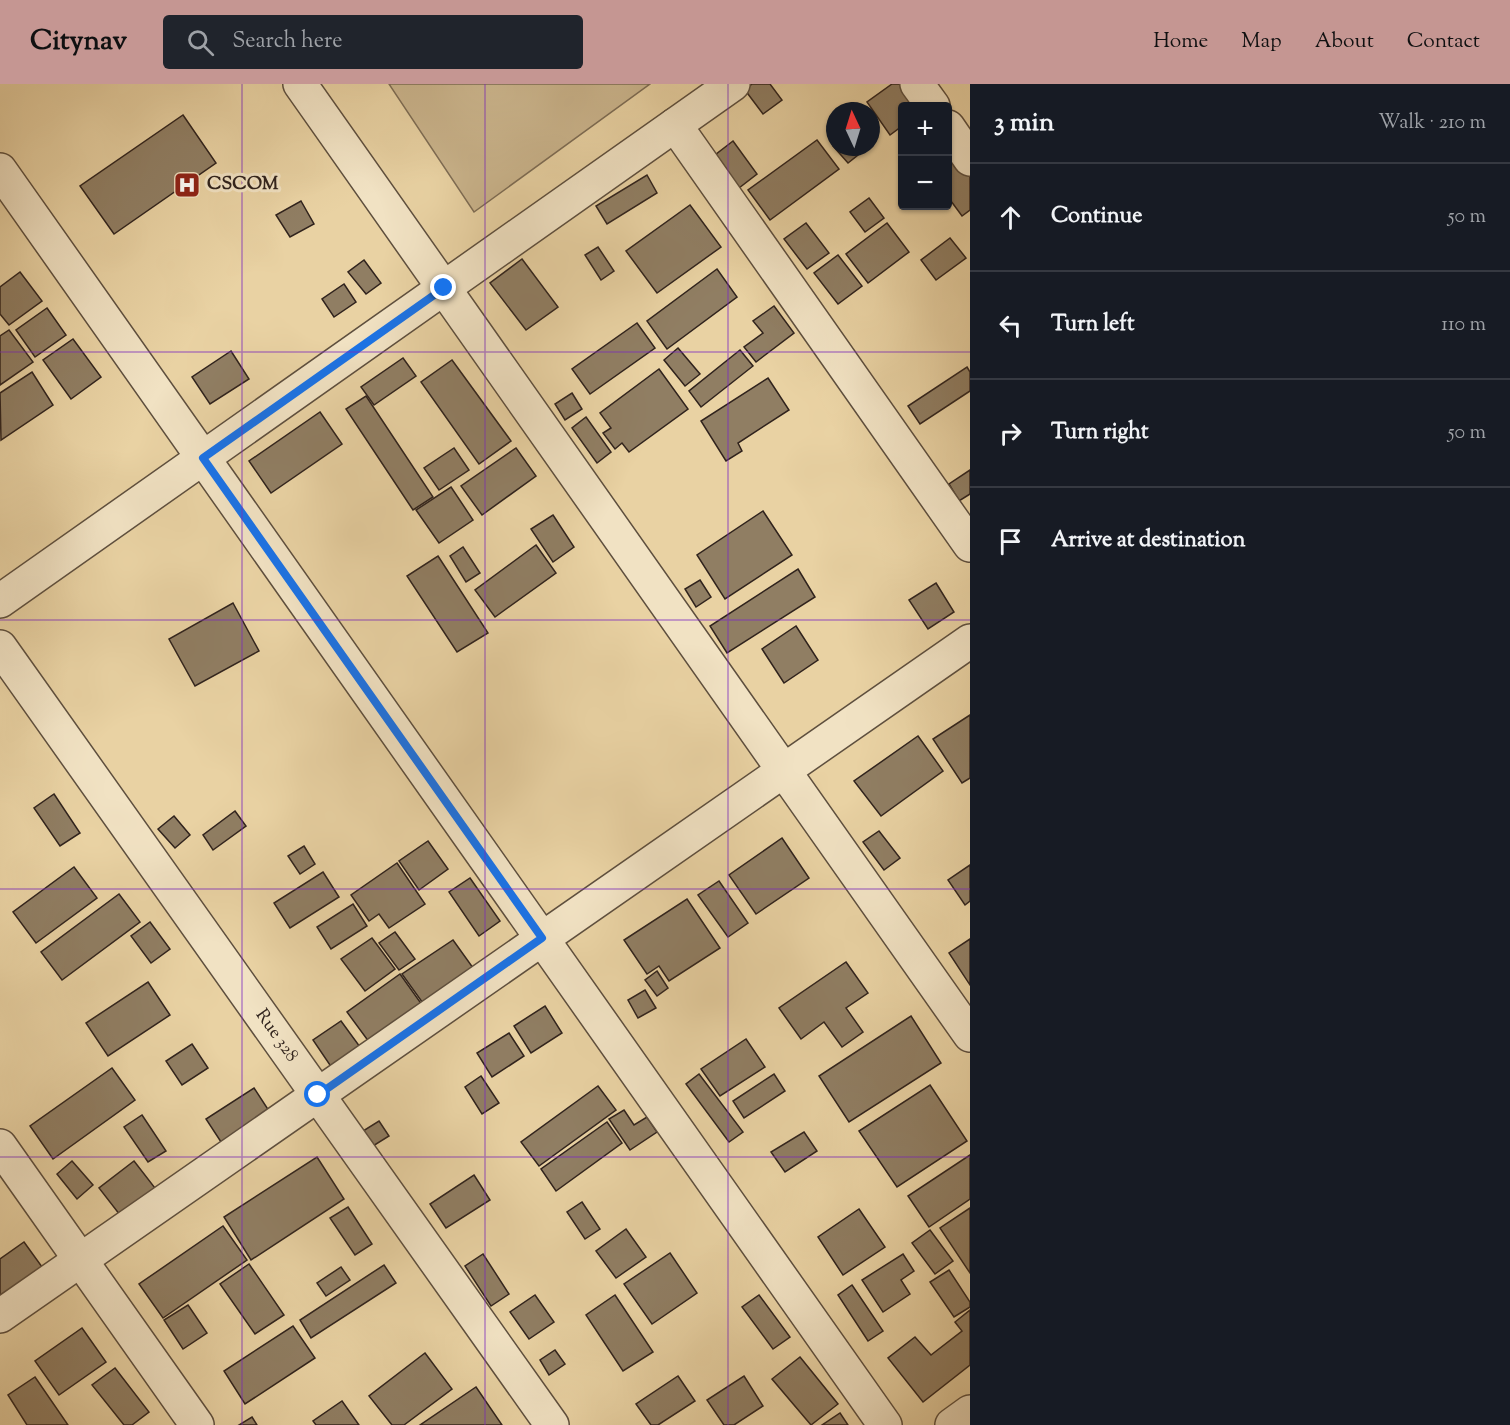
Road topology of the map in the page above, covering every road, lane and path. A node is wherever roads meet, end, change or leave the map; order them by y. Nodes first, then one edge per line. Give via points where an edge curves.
1 (300, 84) edge
2 (733, 84) edge
3 (917, 84) edge
4 (930, 102) edge
5 (675, 125) junction
6 (952, 133) edge
7 (970, 159) edge
8 (0, 170) edge
9 (444, 288) junction
10 (203, 458) junction
11 (970, 545) edge
12 (0, 601) edge
13 (970, 640) edge
14 (0, 646) edge
15 (784, 770) junction
16 (542, 938) junction
17 (970, 1035) edge
18 (318, 1095) junction
19 (0, 1146) edge
20 (81, 1260) junction
21 (0, 1316) edge
22 (970, 1412) edge
23 (197, 1425) edge
24 (552, 1425) edge
25 (885, 1425) edge
26 (952, 1425) edge

1 - 9 street
2 - 5 street
3 - 4 street
5 - 9 street
5 - 11 street
6 - 7 street
8 - 10 street
9 - 10 street
9 - 15 street
10 - 12 street
10 - 16 street
13 - 15 street
14 - 18 street, Rue 328
15 - 16 street
15 - 17 street
16 - 18 street
16 - 25 street
18 - 20 street
18 - 24 street, Rue 328
19 - 20 street
20 - 21 street
20 - 23 street
22 - 26 street

